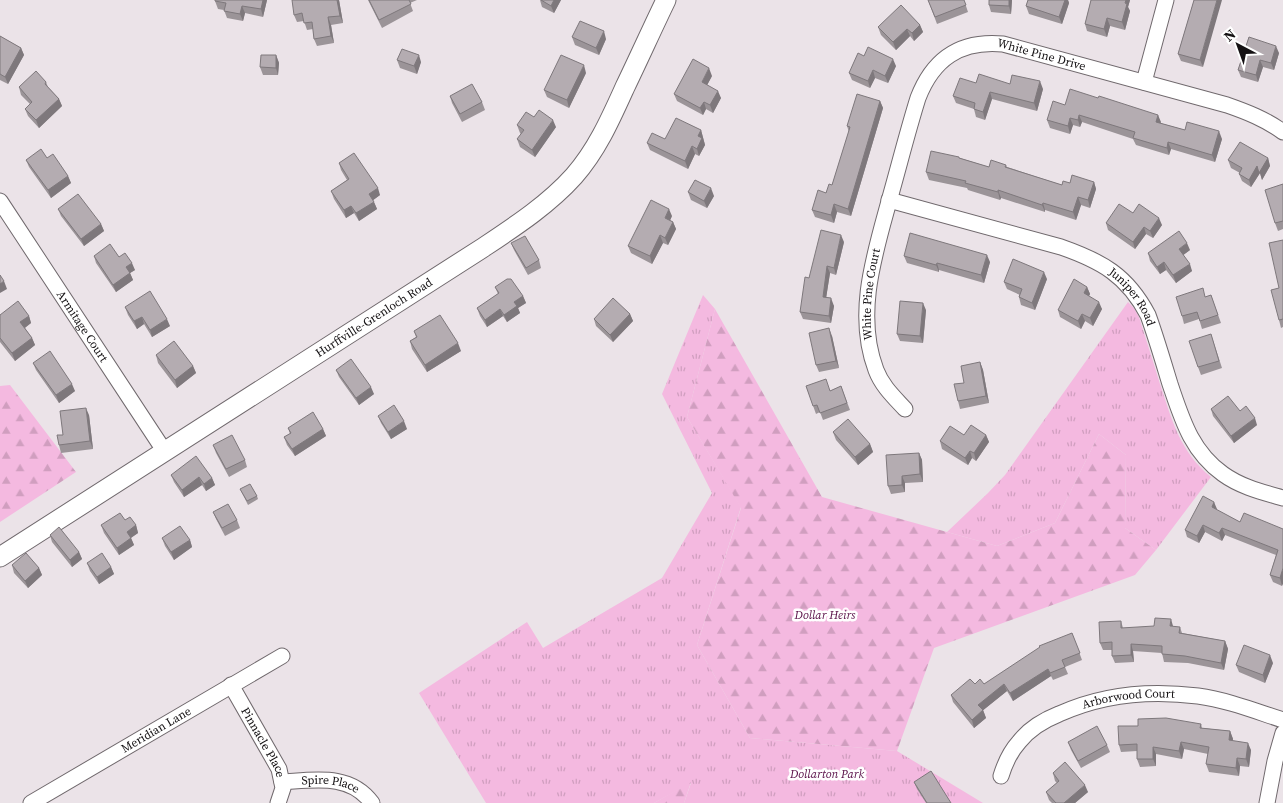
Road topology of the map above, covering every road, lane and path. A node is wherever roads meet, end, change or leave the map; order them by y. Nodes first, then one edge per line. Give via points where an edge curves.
1 (666, 0) edge
2 (1166, 0) edge
3 (1144, 82) junction
4 (1283, 132) edge
5 (889, 200) junction
6 (0, 201) edge
7 (906, 409) dead end
8 (165, 452) junction
9 (1283, 498) edge
10 (0, 558) edge
11 (282, 656) dead end
12 (231, 685) junction
13 (1283, 720) edge
14 (1283, 733) edge
15 (1001, 776) dead end
16 (282, 782) junction
17 (33, 803) edge
18 (278, 803) edge
19 (372, 803) edge
20 (1267, 803) edge

1 - 8 main road, Hurffville-Grenloch Road via 608,125 588,158 552,198 481,249
2 - 3 street
3 - 4 street, White Pine Drive via 1227,105 1264,119
3 - 5 street, White Pine Drive via 1003,44 981,44 953,53 938,63 922,87
5 - 7 street, White Pine Court via 871,274 868,334 877,372 892,396
5 - 9 street, Juniper Road via 1061,247 1111,270 1137,296 1148,315 1181,418 1193,443 1212,465 1240,484
6 - 8 street, Armitage Court
8 - 10 main road, Hurffville-Grenloch Road
11 - 12 street, Meridian Lane
12 - 16 street, Pinnacle Place via 276,761
12 - 17 street, Meridian Lane
13 - 15 street, Arborwood Court via 1199,696 1158,693 1114,697 1080,705 1040,723 1019,741
14 - 20 street
16 - 18 street, Pinnacle Place
16 - 19 street, Spire Place via 338,781 360,791

